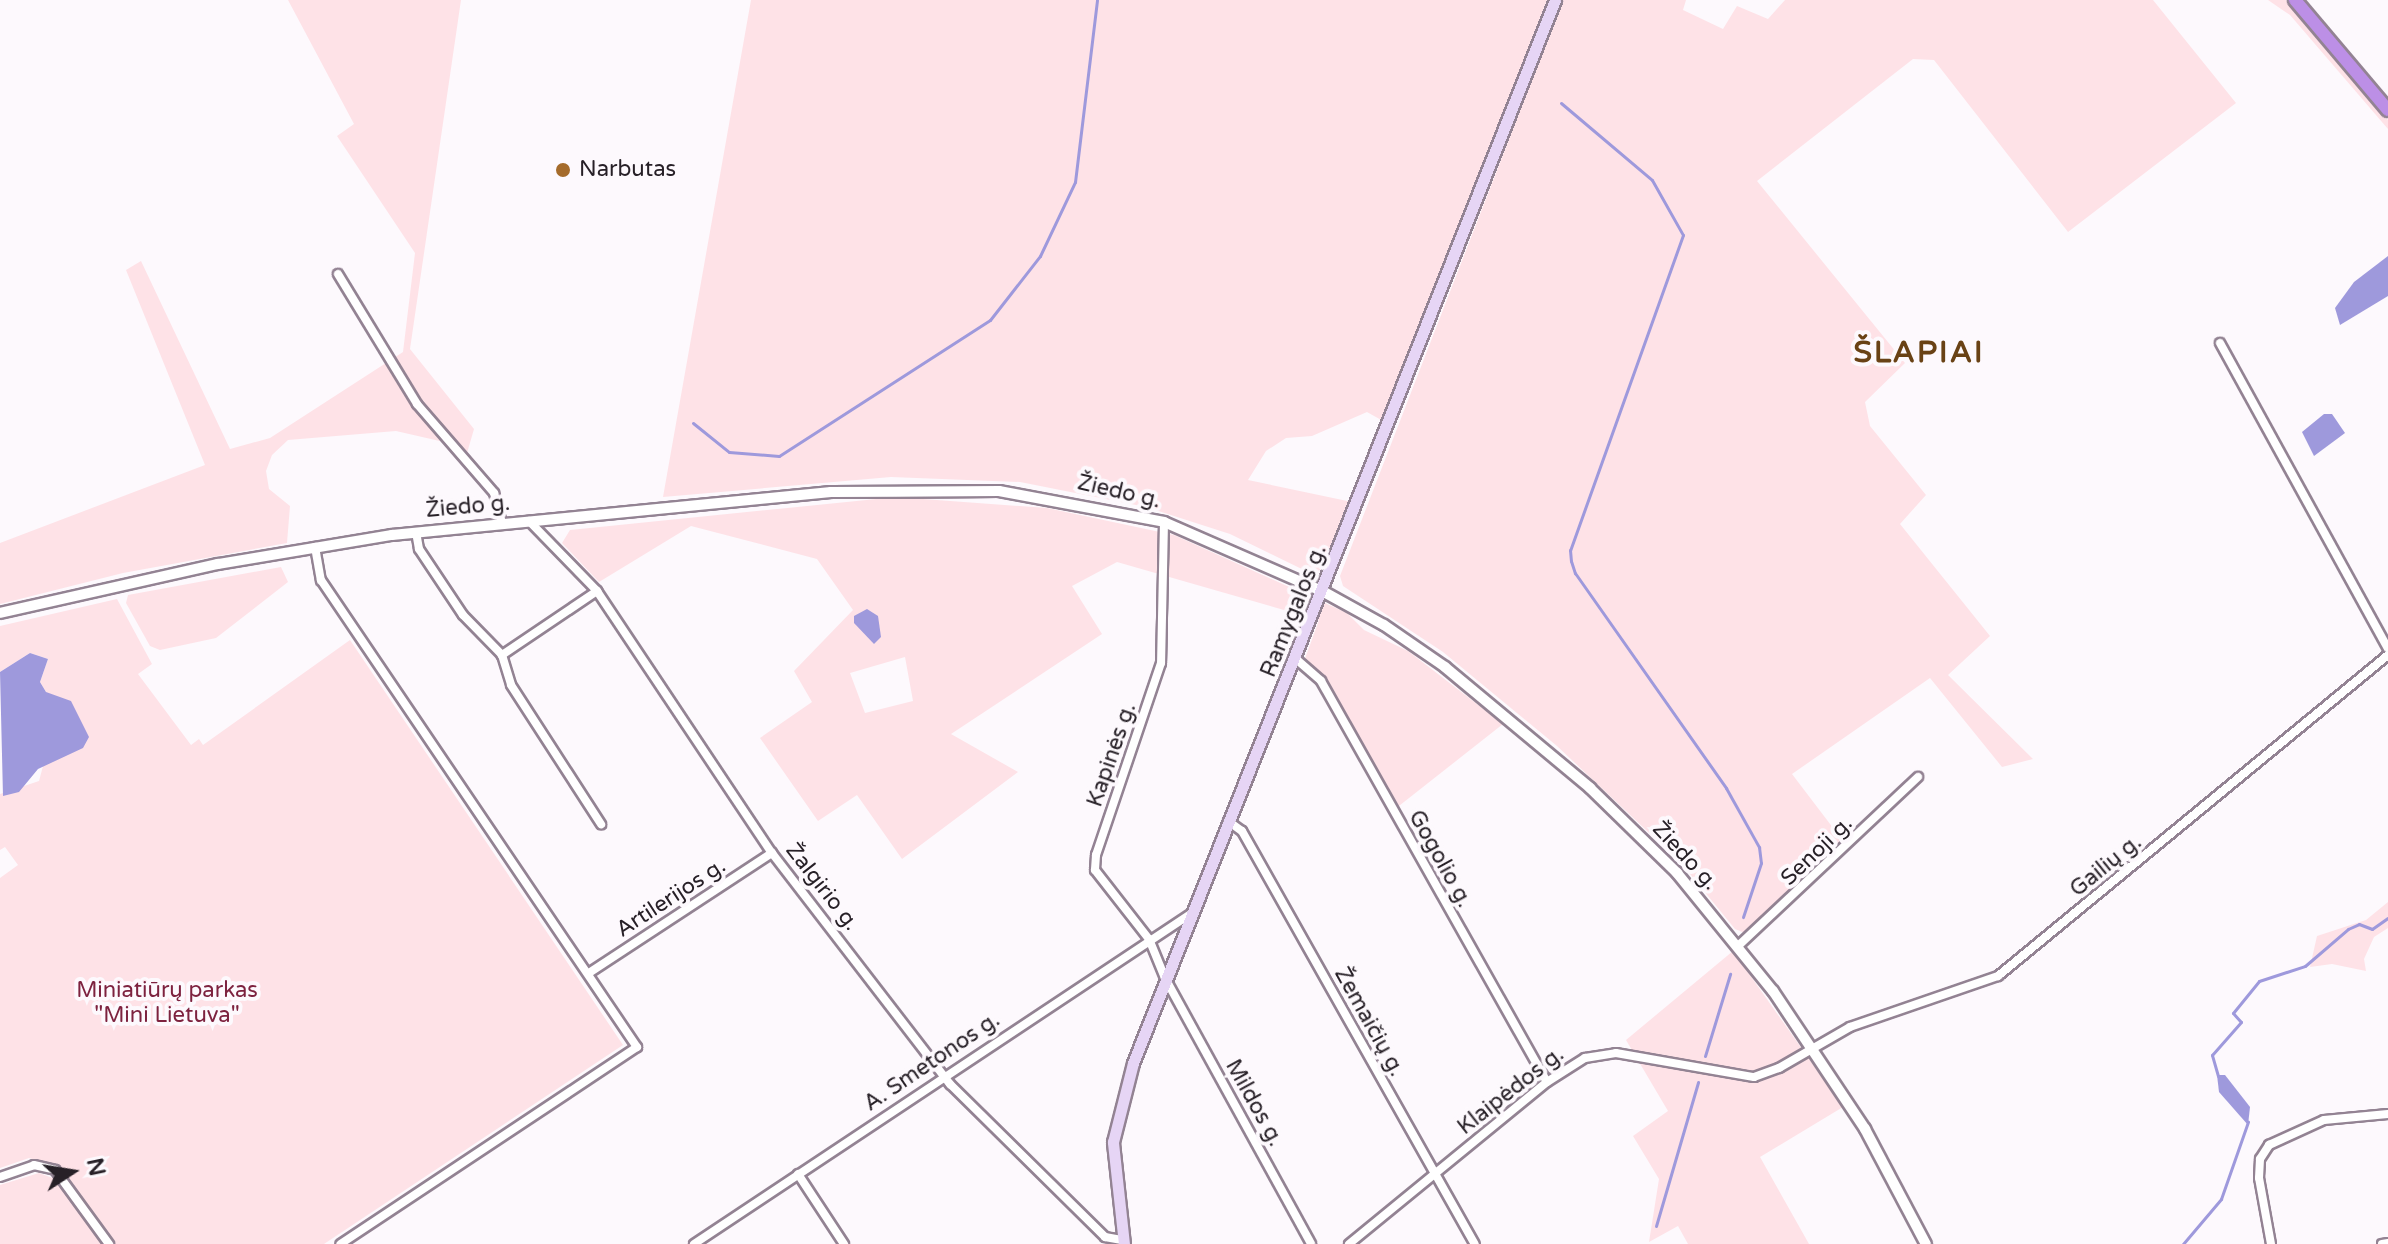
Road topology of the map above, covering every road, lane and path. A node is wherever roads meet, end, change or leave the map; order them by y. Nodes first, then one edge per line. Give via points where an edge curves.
1 (1555, 0) edge
2 (2295, 0) edge
3 (2388, 110) edge
4 (338, 274) dead end
5 (2220, 343) dead end
6 (529, 521) junction
7 (1164, 522) junction
8 (502, 523) junction
9 (416, 532) junction
10 (315, 547) junction
11 (597, 591) junction
12 (1324, 592) junction
13 (0, 613) edge
14 (2388, 648) edge
15 (502, 655) junction
16 (2388, 655) edge
17 (1296, 659) junction
18 (1918, 777) dead end
19 (1228, 821) junction
20 (601, 824) dead end
21 (772, 853) junction
22 (1192, 913) junction
23 (1149, 939) junction
24 (1738, 946) junction
25 (589, 973) junction
26 (1165, 978) junction
27 (1813, 1048) junction
28 (944, 1074) junction
29 (1547, 1082) junction
30 (2388, 1114) edge
31 (1433, 1173) junction
32 (798, 1174) junction
33 (0, 1177) edge
34 (1123, 1242) edge
35 (2388, 1243) edge
36 (109, 1244) edge
37 (340, 1244) edge
38 (694, 1244) edge
39 (844, 1244) edge
40 (1311, 1244) edge
41 (1349, 1244) edge
42 (1475, 1244) edge
43 (1926, 1244) edge
44 (2271, 1244) edge
45 (2382, 1244) edge

1 - 12 main road, Ramygalos g.
2 - 3 highway
4 - 8 street via 417,404 494,493
5 - 14 street
6 - 7 street, Žiedo g. via 831,492 936,488 1082,502
6 - 8 street, Žiedo g.
6 - 11 street, Žalgirio g.
7 - 12 street, Žiedo g.
7 - 23 street, Kapinės g. via 1161,663 1095,870
8 - 9 street, Žiedo g.
9 - 10 street, Žiedo g.
9 - 15 street via 419,549 463,615
10 - 13 street, Žiedo g.
10 - 25 street via 321,580
11 - 15 street
11 - 21 street, Žalgirio g.
12 - 17 main road, Ramygalos g.
12 - 24 street, Žiedo g. via 1445,667 1545,749 1677,873
15 - 20 street via 511,685
16 - 27 street, Gailių g. via 2010,969 1850,1027
17 - 19 main road, Ramygalos g.
17 - 29 street, Gogolio g. via 1321,681
18 - 24 street, Senoji g.
19 - 22 main road, Ramygalos g.
19 - 31 street, Žemaičių g. via 1242,831
21 - 25 street, Artilerijos g.
21 - 28 street, Žalgirio g.
22 - 23 street, A. Smetonos g.
22 - 26 main road, Ramygalos g.
23 - 26 street, Kapinės g.
23 - 28 street, A. Smetonos g.
24 - 27 street, Žiedo g.
25 - 37 street via 637,1047
26 - 34 main road, Ramygalos g. via 1121,1101 1113,1142
26 - 40 street, Mildos g.
27 - 29 street, Klaipėdos g. via 1754,1077 1606,1053 1575,1062
27 - 43 street, Žiedo g. via 1865,1129
28 - 32 street, A. Smetonos g.
28 - 34 street, Žalgirio g. via 1105,1237
29 - 31 street, Klaipėdos g.
30 - 44 street via 2337,1119 2286,1135 2260,1159 2262,1208
31 - 41 street, Klaipėdos g.
31 - 42 street, Žemaičių g.
32 - 38 street, A. Smetonos g.
32 - 39 street
33 - 36 street via 34,1165 55,1170
35 - 45 street

